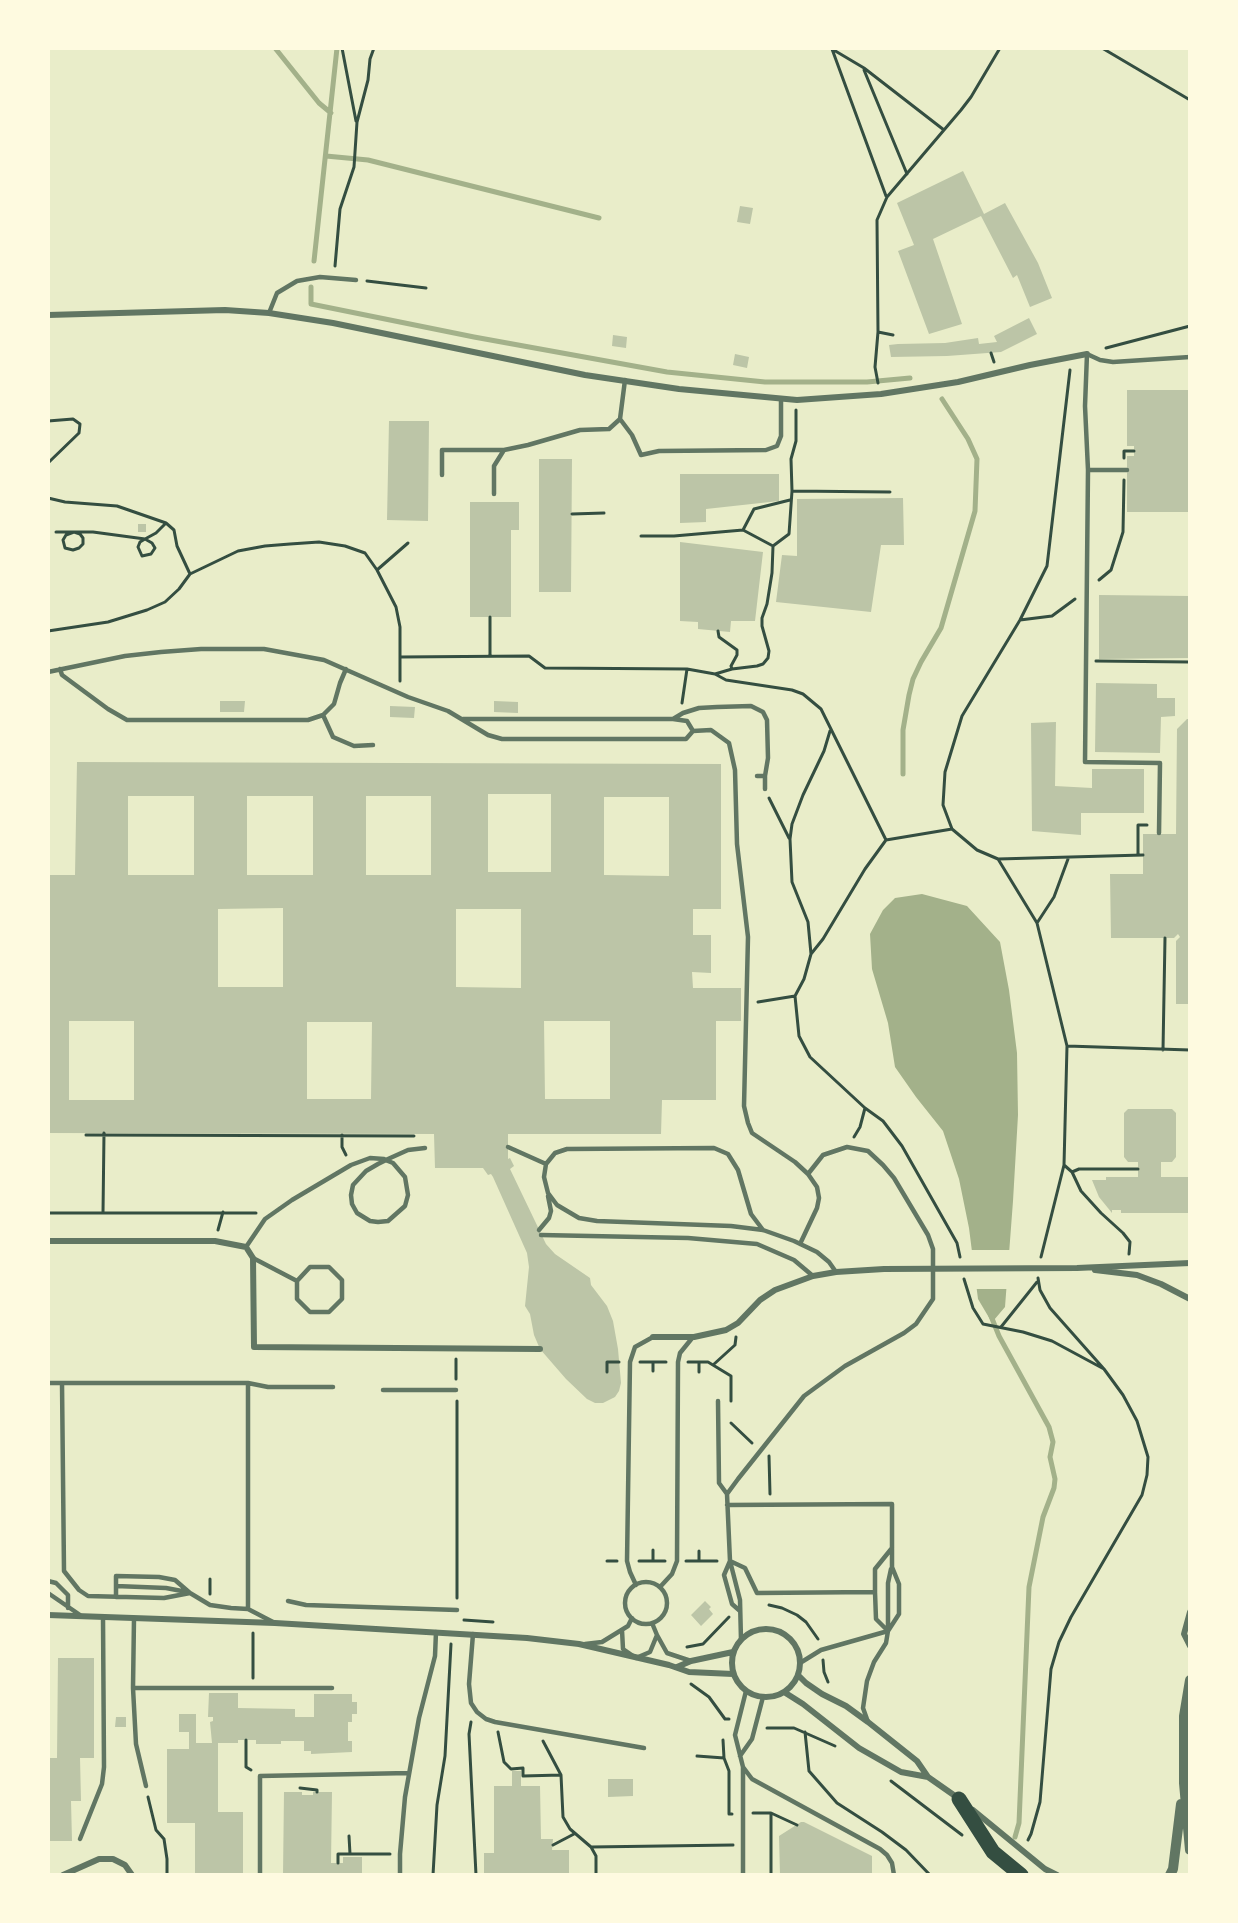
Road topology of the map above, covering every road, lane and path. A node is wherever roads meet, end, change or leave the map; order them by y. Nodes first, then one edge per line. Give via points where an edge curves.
1 (342, 48) edge
2 (374, 48) edge
3 (831, 48) edge
4 (1000, 48) edge
5 (1102, 48) edge
6 (864, 68) junction
7 (1190, 100) edge
8 (357, 123) junction
9 (944, 130) junction
10 (907, 174) junction
11 (886, 197) junction
12 (334, 278) junction
13 (356, 280) joint
14 (426, 288) dead end
15 (269, 313) junction
16 (48, 315) edge
17 (1190, 326) edge
18 (878, 332) junction
19 (893, 335) dead end
20 (1087, 354) junction
21 (1071, 357) junction
22 (1190, 357) edge
23 (625, 380) junction
24 (879, 385) dead end
25 (781, 399) junction
26 (797, 400) junction
27 (620, 419) junction
28 (48, 422) edge
29 (504, 450) junction
30 (48, 463) edge
31 (1088, 470) junction
32 (1127, 470) dead end
33 (442, 475) dead end
34 (792, 491) junction
35 (890, 492) dead end
36 (494, 494) dead end
37 (48, 498) edge
38 (790, 500) junction
39 (1124, 510) dead end
40 (604, 513) dead end
41 (572, 514) dead end
42 (166, 523) junction
43 (742, 530) junction
44 (56, 532) dead end
45 (74, 532) junction
46 (641, 536) dead end
47 (146, 539) junction
48 (408, 543) dead end
49 (773, 546) junction
50 (377, 570) junction
51 (190, 574) junction
52 (1086, 592) junction
53 (490, 617) dead end
54 (1020, 620) junction
55 (48, 631) edge
56 (718, 631) dead end
57 (490, 656) junction
58 (400, 657) junction
59 (1085, 662) junction
60 (1190, 662) edge
61 (60, 669) junction
62 (346, 669) junction
63 (687, 669) junction
64 (732, 669) junction
65 (48, 672) edge
66 (715, 674) junction
67 (400, 692) junction
68 (683, 713) junction
69 (323, 715) junction
70 (463, 719) junction
71 (674, 719) junction
72 (693, 731) junction
73 (830, 731) junction
74 (373, 745) dead end
75 (757, 776) dead end
76 (765, 776) junction
77 (765, 789) joint
78 (1159, 824) junction
79 (952, 829) junction
80 (1159, 832) dead end
81 (790, 839) junction
82 (886, 840) junction
83 (1138, 855) junction
84 (1143, 855) dead end
85 (1068, 858) junction
86 (998, 860) junction
87 (1037, 923) junction
88 (1165, 938) dead end
89 (811, 954) junction
90 (795, 996) junction
91 (768, 1001) dead end
92 (1067, 1046) junction
93 (1163, 1050) junction
94 (1190, 1050) edge
95 (865, 1108) junction
96 (104, 1134) junction
97 (86, 1135) dead end
98 (342, 1135) junction
99 (424, 1136) dead end
100 (342, 1147) dead end
101 (508, 1147) dead end
102 (847, 1147) junction
103 (425, 1148) dead end
104 (546, 1164) junction
105 (1064, 1165) junction
106 (1138, 1169) dead end
107 (1072, 1172) junction
108 (808, 1174) junction
109 (548, 1193) junction
110 (223, 1212) junction
111 (48, 1213) edge
112 (103, 1213) junction
113 (265, 1219) junction
114 (763, 1230) junction
115 (48, 1241) edge
116 (215, 1241) junction
117 (957, 1243) dead end
118 (800, 1244) junction
119 (246, 1247) junction
120 (253, 1258) junction
121 (1040, 1261) dead end
122 (1190, 1263) edge
123 (1129, 1265) junction
124 (1075, 1268) junction
125 (1039, 1271) dead end
126 (836, 1272) junction
127 (813, 1276) junction
128 (297, 1281) junction
129 (1037, 1281) junction
130 (966, 1288) dead end
131 (1190, 1299) edge
132 (738, 1323) junction
133 (1001, 1327) junction
134 (694, 1336) junction
135 (653, 1337) joint
136 (456, 1348) junction
137 (540, 1348) dead end
138 (699, 1362) dead end
139 (713, 1365) junction
140 (1104, 1369) junction
141 (48, 1383) edge
142 (62, 1383) junction
143 (248, 1383) junction
144 (333, 1387) dead end
145 (383, 1389) dead end
146 (456, 1390) junction
147 (718, 1401) dead end
148 (731, 1405) dead end
149 (731, 1414) dead end
150 (761, 1450) junction
151 (727, 1494) junction
152 (770, 1504) junction
153 (727, 1505) junction
154 (892, 1548) junction
155 (699, 1551) dead end
156 (730, 1561) junction
157 (892, 1567) junction
158 (48, 1581) edge
159 (636, 1585) junction
160 (116, 1586) junction
161 (660, 1587) junction
162 (875, 1592) junction
163 (48, 1593) edge
164 (190, 1593) junction
165 (116, 1597) junction
166 (288, 1601) dead end
167 (457, 1602) dead end
168 (769, 1605) dead end
169 (68, 1608) junction
170 (248, 1609) junction
171 (457, 1611) dead end
172 (740, 1611) junction
173 (1190, 1612) edge
174 (48, 1614) edge
175 (81, 1616) junction
176 (103, 1617) junction
177 (729, 1617) dead end
178 (134, 1618) junction
179 (632, 1618) junction
180 (253, 1622) junction
181 (275, 1623) junction
182 (652, 1623) junction
183 (622, 1630) junction
184 (888, 1631) junction
185 (436, 1632) junction
186 (451, 1632) junction
187 (473, 1634) junction
188 (657, 1635) junction
189 (741, 1640) junction
190 (819, 1642) dead end
191 (579, 1644) junction
192 (703, 1644) dead end
193 (1190, 1646) edge
194 (733, 1652) junction
195 (636, 1658) junction
196 (824, 1659) dead end
197 (691, 1661) junction
198 (800, 1664) junction
199 (676, 1667) junction
200 (733, 1674) junction
201 (798, 1675) junction
202 (1190, 1680) edge
203 (690, 1683) dead end
204 (133, 1688) junction
205 (253, 1688) junction
206 (333, 1688) dead end
207 (835, 1688) dead end
208 (746, 1691) junction
209 (784, 1692) junction
210 (764, 1697) junction
211 (477, 1712) junction
212 (734, 1720) dead end
213 (495, 1722) junction
214 (868, 1722) junction
215 (762, 1725) dead end
216 (536, 1729) junction
217 (805, 1732) junction
218 (246, 1740) dead end
219 (836, 1746) dead end
220 (644, 1748) dead end
221 (697, 1756) dead end
222 (740, 1756) junction
223 (724, 1758) dead end
224 (743, 1767) junction
225 (409, 1773) junction
226 (561, 1775) junction
227 (260, 1776) junction
228 (886, 1776) dead end
229 (928, 1777) junction
230 (1184, 1783) junction
231 (146, 1786) joint
232 (912, 1797) dead end
233 (959, 1799) junction
234 (771, 1813) dead end
235 (574, 1834) junction
236 (349, 1836) dead end
237 (80, 1839) dead end
238 (1026, 1842) dead end
239 (553, 1845) dead end
240 (742, 1845) junction
241 (591, 1847) junction
242 (1190, 1850) edge
243 (350, 1854) junction
244 (400, 1854) junction
245 (338, 1863) dead end
246 (1045, 1869) junction
247 (63, 1875) edge
248 (132, 1875) edge
249 (167, 1875) edge
250 (260, 1875) edge
251 (400, 1875) edge
252 (433, 1875) edge
253 (476, 1875) edge
254 (596, 1875) edge
255 (743, 1875) edge
256 (771, 1875) edge
257 (894, 1875) edge
258 (930, 1875) edge
259 (1021, 1875) edge
260 (1050, 1875) edge
261 (1058, 1875) edge
262 (1170, 1875) edge

1 - 8 path
2 - 8 path
3 - 6 path
3 - 11 path
4 - 9 path via 972,97
5 - 7 path
6 - 9 path
6 - 10 path
8 - 12 path via 354,166 340,209
9 - 10 path
10 - 11 path
11 - 18 path via 877,220
12 - 13 lane
12 - 15 lane via 297,281 277,293
13 - 14 path
15 - 16 street via 225,310
15 - 23 street
17 - 20 path
18 - 19 path
18 - 24 path via 875,367
20 - 21 street
20 - 22 lane via 1113,362
20 - 31 lane
21 - 26 street via 958,382 881,394
21 - 54 path via 1047,566
23 - 25 street
23 - 27 lane
25 - 26 street
25 - 27 lane via 781,436 773,449 659,451 641,455
26 - 34 path
27 - 29 lane via 609,429 580,430
28 - 30 path via 74,419 80,424 79,432
29 - 33 lane via 442,450
29 - 36 lane via 494,466
31 - 32 lane
31 - 52 lane
34 - 35 path
34 - 38 path
37 - 42 path via 117,506
38 - 43 path via 754,509
38 - 49 path via 789,534
39 - 52 path via 1123,532 1111,570
40 - 41 path
42 - 47 path
42 - 51 path via 174,530
43 - 46 path
43 - 49 path
44 - 45 path
45 - 45 path via 63,540 65,548 80,549 83,544 83,538
45 - 47 path
47 - 47 path via 138,547 142,556 154,549
48 - 50 path
49 - 64 path via 772,573 762,618 770,651 768,658 757,666
50 - 51 path via 365,553 319,542 238,551
50 - 58 path via 396,607
51 - 55 path via 165,602 147,610 108,622
52 - 54 path via 1052,616
52 - 59 lane
53 - 57 path
54 - 79 path via 962,716 945,772 943,805
56 - 64 path via 719,637 737,650
57 - 58 path
57 - 63 path via 529,656 545,668
58 - 67 path
59 - 60 path
59 - 78 lane via 1085,762 1160,763
61 - 62 lane via 125,656 227,648 293,653
61 - 65 lane
61 - 69 lane via 62,675 89,696 127,720 308,720
62 - 67 lane
62 - 69 lane via 334,704
63 - 66 path
63 - 68 path
64 - 66 path
66 - 73 path via 726,680 803,694 821,710
67 - 70 lane
68 - 71 lane
68 - 76 lane via 699,708 751,706 763,712 768,727
69 - 74 lane via 333,737 354,746
70 - 71 lane
70 - 72 lane via 502,739 686,739
71 - 72 lane via 687,721
72 - 108 lane via 711,730 729,742 735,770 737,844 748,937 744,1106 748,1123 752,1133
73 - 81 path via 792,824
73 - 82 path
75 - 76 lane
76 - 77 lane
77 - 81 path
78 - 80 lane
78 - 83 path via 1138,825
79 - 82 path
79 - 86 path via 977,850
81 - 89 path via 792,882 808,922
82 - 89 path
83 - 84 path
83 - 85 path
85 - 86 path
85 - 87 path via 1054,897
86 - 87 path
87 - 92 path
88 - 93 path
89 - 90 path
90 - 91 path
90 - 95 path via 799,1036 810,1057
92 - 93 path
92 - 105 path
93 - 94 path
95 - 102 path via 860,1127
95 - 117 path via 883,1120 902,1146
96 - 97 path
96 - 98 path
96 - 112 path
98 - 99 path
98 - 100 path
101 - 104 lane
102 - 108 lane via 824,1155
102 - 150 lane via 868,1151 883,1165 928,1235 933,1249 933,1299 916,1324 845,1366 804,1396
103 - 113 lane via 399,1153 366,1171 353,1185 352,1204 357,1213 378,1222 388,1221 405,1206 405,1177 393,1163 384,1159 370,1158 355,1163
104 - 109 lane
104 - 114 lane via 555,1153 567,1149 714,1148 728,1154 738,1170 752,1214
105 - 107 path
105 - 121 path
106 - 107 path
107 - 123 path via 1081,1191 1130,1242
108 - 118 lane via 819,1198
109 - 114 lane via 557,1205 579,1218
109 - 127 lane via 551,1211 540,1233 757,1244 794,1260
110 - 112 path
110 - 113 path via 257,1213
110 - 116 path
111 - 112 path
113 - 119 lane
114 - 118 lane
115 - 116 street
116 - 119 street
118 - 126 lane via 817,1252
119 - 120 street
120 - 128 lane
120 - 136 street via 254,1347
122 - 123 street
123 - 124 street
124 - 126 street
124 - 131 street via 1137,1275
125 - 129 path
126 - 127 street
127 - 132 street via 775,1290
128 - 128 lane via 297,1299 310,1312 329,1312 342,1299 342,1280 329,1267 310,1267
129 - 133 path
129 - 140 path via 1050,1308
130 - 133 path via 979,1319 988,1326
132 - 134 street via 726,1330
132 - 139 path via 735,1346
133 - 140 path via 1052,1341
134 - 135 street
134 - 161 lane via 680,1353 678,1362 677,1561
135 - 159 lane via 635,1347 630,1362 627,1561
136 - 137 street
136 - 146 path
138 - 139 path
139 - 148 path via 731,1376
140 - 238 path via 1137,1421 1148,1457 1148,1475 1142,1495 1059,1642 1051,1669 1040,1802
141 - 142 lane
142 - 143 lane
142 - 165 lane via 64,1571 83,1594
143 - 144 lane via 268,1387
143 - 170 lane
145 - 146 lane
146 - 167 path
147 - 151 lane via 719,1483
149 - 150 path via 731,1424
150 - 151 lane
150 - 152 path via 770,1457
151 - 153 lane
152 - 153 lane
152 - 154 lane via 892,1504
153 - 156 lane
154 - 157 lane
154 - 162 lane via 875,1569
155 - 156 path via 699,1561
156 - 162 lane via 745,1568 757,1593
156 - 172 lane
156 - 172 lane via 724,1575 732,1604
157 - 184 lane
157 - 184 lane via 899,1584 898,1614
158 - 169 lane via 68,1595
159 - 161 lane via 648,1582
159 - 179 lane via 626,1601
160 - 164 lane
160 - 164 lane via 116,1576 167,1579
160 - 165 lane
161 - 182 lane via 667,1607
162 - 184 lane via 876,1619
163 - 169 lane
164 - 165 lane via 164,1598
164 - 170 lane via 210,1605
166 - 171 lane
168 - 190 path via 797,1615
169 - 175 lane
170 - 181 lane
172 - 189 lane
173 - 193 street via 1184,1634
174 - 175 street
175 - 176 street
176 - 178 street
176 - 237 lane via 105,1767
177 - 192 path
178 - 180 street
178 - 204 lane
179 - 182 lane
179 - 183 lane
180 - 181 street
180 - 205 path
181 - 185 street
182 - 188 lane
183 - 191 lane via 602,1642
183 - 195 lane via 623,1649
184 - 198 lane via 822,1650
184 - 214 lane via 867,1682 863,1708
185 - 186 street
185 - 225 lane via 435,1656
186 - 187 street
186 - 252 path via 445,1756 436,1815
187 - 191 street
187 - 211 lane via 469,1684 471,1703
188 - 195 lane via 650,1652
188 - 197 lane via 667,1653
189 - 194 street
189 - 198 street via 762,1629 784,1634 793,1642
191 - 195 street
194 - 197 street
194 - 200 street
195 - 199 street
196 - 207 path via 828,1683
197 - 199 street
198 - 201 street
199 - 200 street via 688,1672
200 - 208 street
201 - 209 street
201 - 214 street
202 - 230 street via 1184,1716
203 - 212 path via 709,1697 725,1719
204 - 205 lane
204 - 231 lane via 136,1744
205 - 206 lane
208 - 210 street
208 - 222 lane via 735,1735
209 - 210 street
209 - 229 street via 859,1748 902,1772
210 - 222 lane via 752,1739
211 - 213 lane
211 - 253 path via 469,1726
213 - 216 lane
213 - 226 path via 504,1762 511,1769 523,1768 523,1776
214 - 229 street via 917,1761
215 - 217 path
216 - 220 lane
216 - 226 path
217 - 219 path
217 - 258 path via 809,1771 837,1803 898,1844
218 - 227 path via 246,1767
221 - 223 path
222 - 224 lane
224 - 240 lane
224 - 257 lane via 752,1779 880,1849 892,1863
225 - 227 lane
225 - 244 lane
226 - 235 path via 563,1817
227 - 250 lane
228 - 232 path
229 - 233 street
230 - 242 street
230 - 262 street
231 - 249 path via 156,1830 164,1839
233 - 246 street
233 - 259 highway via 993,1852
234 - 256 path
235 - 239 path
235 - 241 path
236 - 243 path
240 - 241 path
240 - 255 lane
241 - 254 path via 596,1856
243 - 244 path
243 - 245 path via 338,1854
244 - 251 lane
246 - 260 street
246 - 261 street
247 - 248 street via 99,1859 113,1859 125,1865

